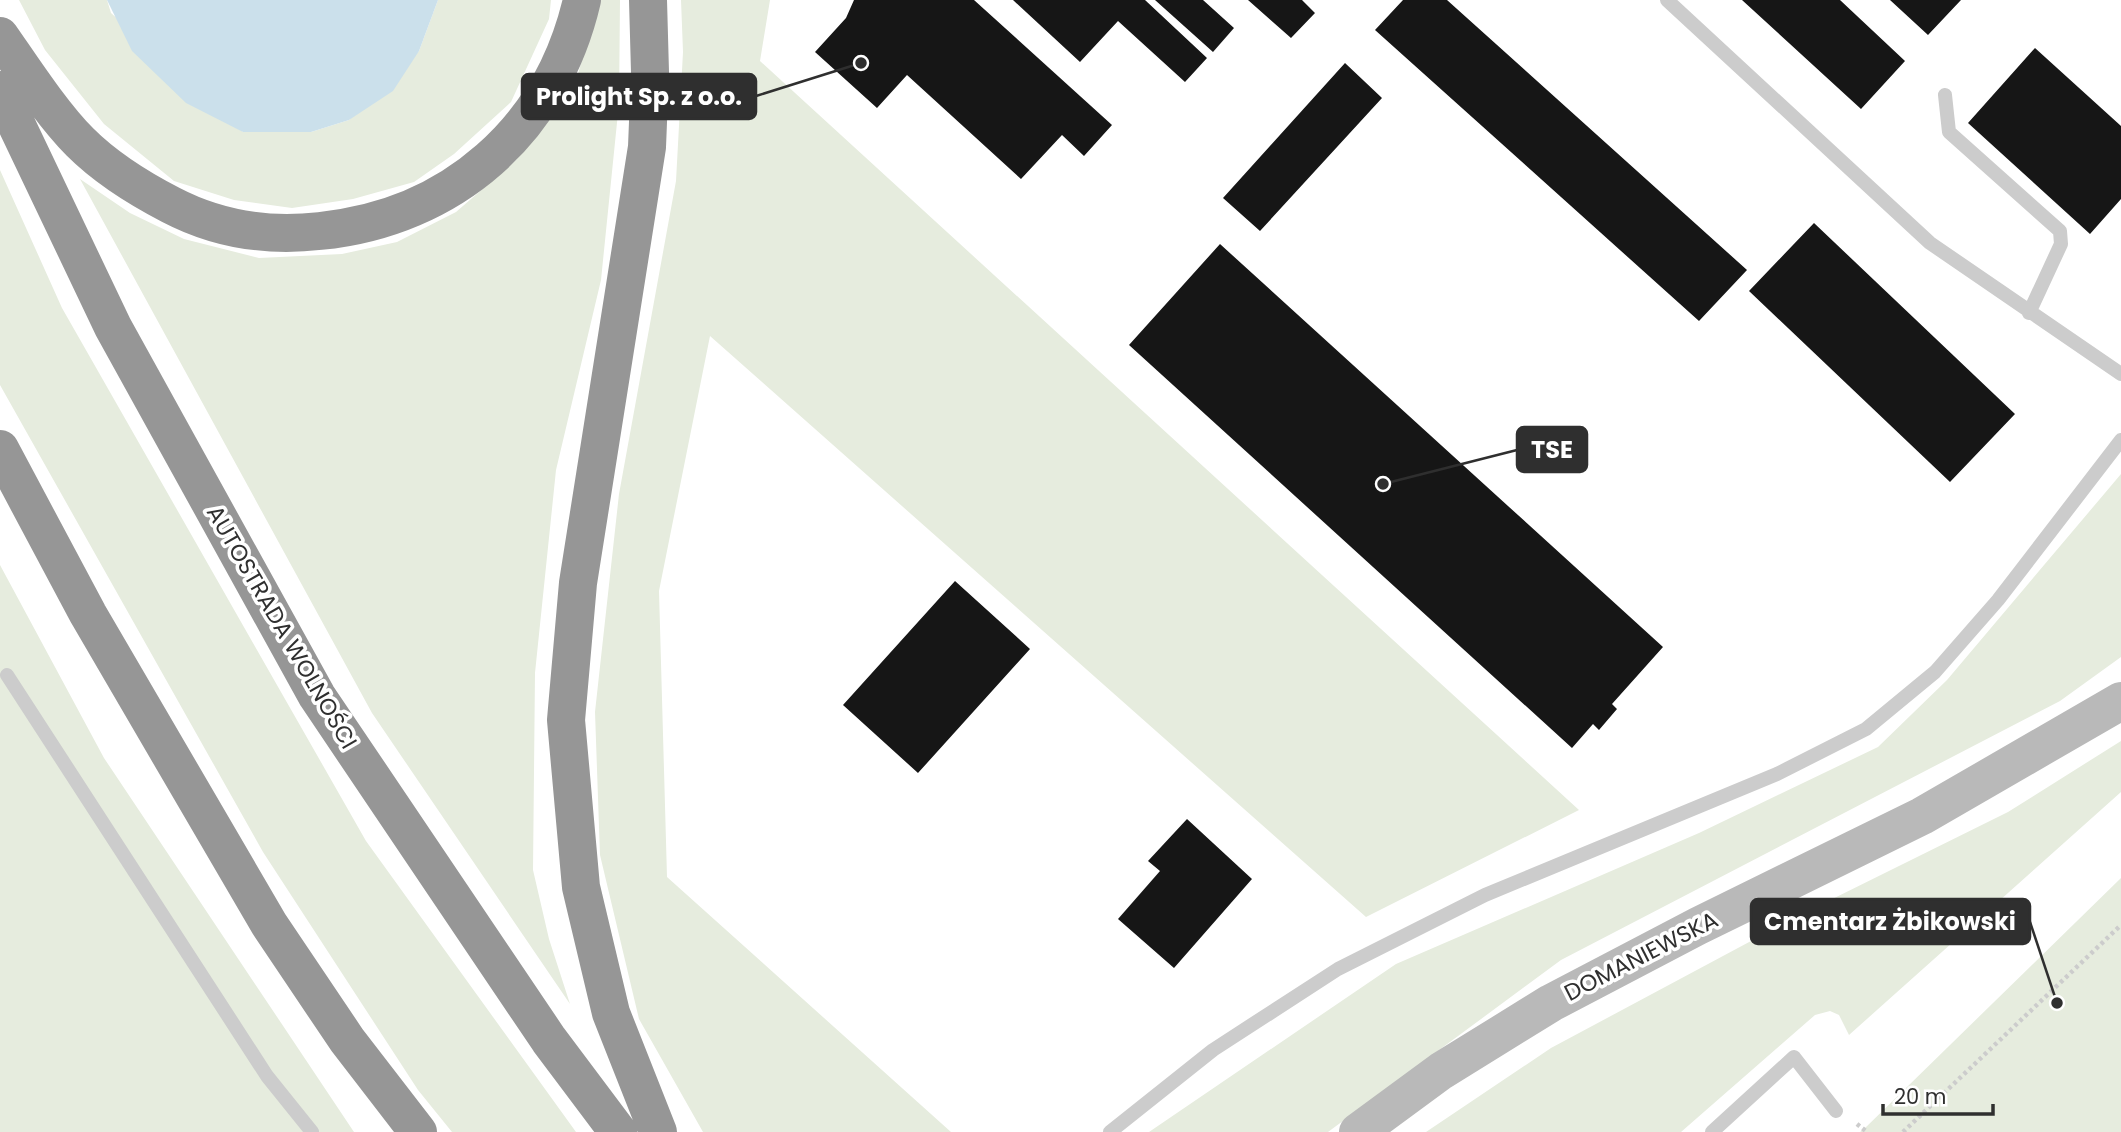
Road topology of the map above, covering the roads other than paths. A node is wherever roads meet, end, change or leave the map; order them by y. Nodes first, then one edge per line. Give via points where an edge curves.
1 (582, 0) edge
2 (648, 0) edge
3 (1668, 0) edge
4 (0, 36) edge
5 (0, 90) edge
6 (1945, 95) dead end
7 (2029, 313) junction
8 (2121, 374) edge
9 (2121, 440) edge
10 (0, 449) edge
11 (7, 675) dead end
12 (2121, 701) edge
13 (1836, 1111) dead end
14 (312, 1132) edge
15 (418, 1132) edge
16 (618, 1132) edge
17 (658, 1132) edge
18 (1110, 1132) edge
19 (1358, 1132) edge
20 (1712, 1132) edge

1 - 4 highway via 567,52 548,89 492,158 405,214 353,228 302,233 239,229 171,205 137,185 80,142
2 - 17 highway via 647,147 578,583 566,720 581,887 611,1013
3 - 7 lane via 1930,243
5 - 16 highway, AUTOSTRADA WOLNOŚCI via 113,327 317,696 541,1028
6 - 7 lane via 1950,132 2060,231 2061,244
7 - 8 lane
9 - 18 lane via 1998,600 1935,672 1866,729 1777,774 1485,895 1338,969 1213,1050
10 - 15 highway via 88,614 269,924 347,1040
11 - 14 lane via 267,1076
12 - 19 main road, DOMANIEWSKA via 1922,816 1551,1003 1441,1072
13 - 20 lane via 1794,1057

